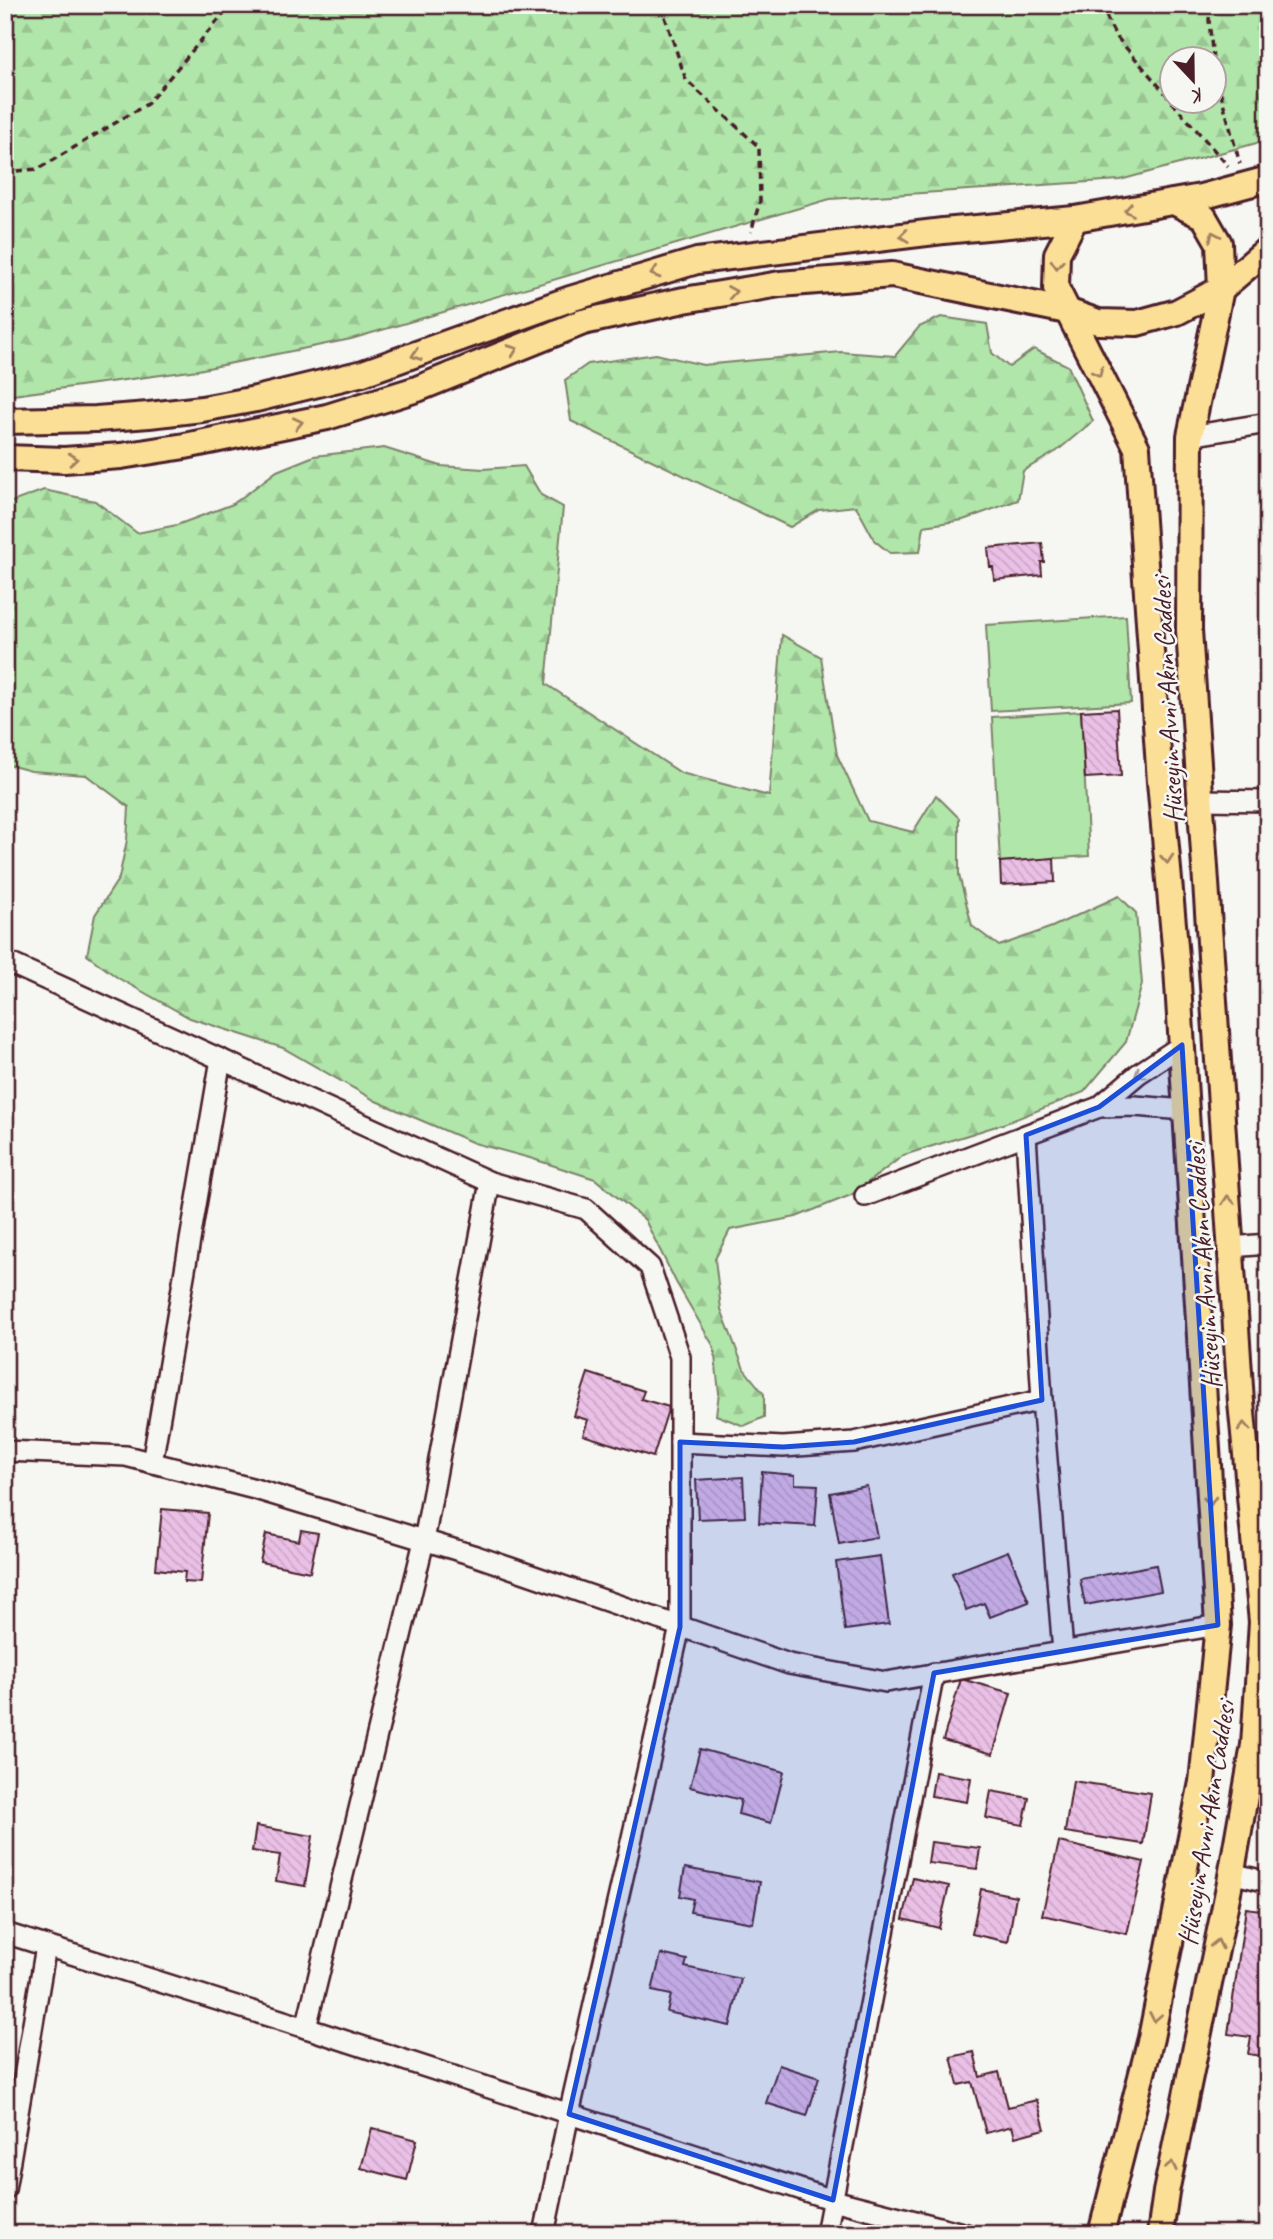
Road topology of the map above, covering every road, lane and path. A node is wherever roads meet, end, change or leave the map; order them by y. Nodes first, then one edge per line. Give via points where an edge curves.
1 (231, 5) edge
2 (661, 5) edge
3 (1101, 5) edge
4 (1211, 5) edge
5 (1212, 46) edge
6 (1158, 85) edge
7 (1228, 108) edge
8 (1188, 116) edge
9 (5, 172) edge
10 (1257, 183) edge
11 (1174, 202) junction
12 (1075, 219) junction
13 (1268, 249) edge
14 (745, 255) junction
15 (1221, 289) junction
16 (1067, 312) junction
17 (5, 421) edge
18 (1268, 423) edge
19 (1190, 436) junction
20 (5, 458) edge
21 (1201, 800) junction
22 (1268, 801) edge
23 (5, 961) edge
24 (1182, 1045) junction
25 (220, 1059) junction
26 (1099, 1107) junction
27 (1185, 1110) junction
28 (1026, 1135) junction
29 (489, 1182) junction
30 (865, 1196) dead end
31 (1268, 1244) edge
32 (1231, 1247) junction
33 (1042, 1400) junction
34 (680, 1442) junction
35 (5, 1451) edge
36 (152, 1463) junction
37 (424, 1541) junction
38 (1265, 1621) edge
39 (1218, 1625) junction
40 (680, 1627) junction
41 (1063, 1651) junction
42 (934, 1674) junction
43 (1231, 1873) junction
44 (1268, 1882) edge
45 (5, 1933) edge
46 (46, 1946) junction
47 (306, 2028) junction
48 (569, 2114) junction
49 (5, 2190) edge
50 (833, 2200) junction
51 (544, 2234) edge
52 (825, 2234) edge
53 (966, 2234) edge
54 (1101, 2234) edge
55 (1160, 2234) edge

1 - 9 path via 147,103 38,169
2 - 14 path via 686,80 759,147 760,201
3 - 6 path via 1115,35
4 - 5 path
7 - 10 path
8 - 10 path
10 - 11 main road
11 -> 12 main road
15 -> 11 main road via 1219,243 1204,217
12 -> 14 main road
12 -> 16 main road via 1057,254 1056,288
13 - 15 main road
14 -> 17 main road via 696,261 570,299 363,373 256,399 149,415
15 - 16 main road via 1177,312 1137,323 1098,322
15 - 19 main road, Hüseyin Avni Akın Caddesi
20 -> 16 main road via 121,456 327,417 417,388 583,322 780,284 892,275
16 -> 24 main road, Hüseyin Avni Akın Caddesi via 1137,448
18 - 19 street
19 - 21 main road, Hüseyin Avni Akın Caddesi via 1189,630
21 - 22 street
32 -> 21 main road, Hüseyin Avni Akın Caddesi
23 - 25 street
24 -> 26 street
24 - 27 main road, Hüseyin Avni Akın Caddesi
25 - 29 street
25 - 36 street
26 - 27 street
26 - 28 street
27 -> 39 main road, Hüseyin Avni Akın Caddesi
28 - 30 street
28 - 33 street
29 - 34 street via 586,1209 650,1266 680,1357
29 - 37 street
31 - 32 street
38 -> 32 main road, Hüseyin Avni Akın Caddesi via 1241,1402
33 - 34 street via 854,1442 783,1447
33 - 41 street
34 - 40 street
35 - 36 street via 126,1456
36 - 37 street
37 - 40 street
37 - 47 street
38 - 43 main road, Hüseyin Avni Akın Caddesi via 1254,1745
39 - 41 street
39 -> 54 main road, Hüseyin Avni Akın Caddesi via 1202,1782 1151,2038
40 - 42 street via 789,1664 886,1682
40 - 48 street
41 - 42 street
42 - 50 street
43 - 44 street
55 -> 43 main road, Hüseyin Avni Akın Caddesi
45 - 46 street
46 - 47 street
46 - 49 street
47 - 48 street
48 - 50 street
48 - 51 street
50 - 52 street
50 - 53 street

